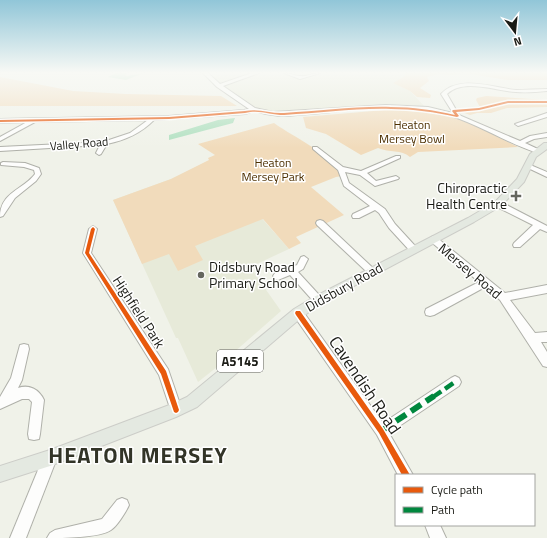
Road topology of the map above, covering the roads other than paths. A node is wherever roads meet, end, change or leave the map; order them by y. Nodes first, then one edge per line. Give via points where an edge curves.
1 (237, 98) edge
2 (447, 98) edge
3 (254, 109) junction
4 (455, 111) junction
5 (547, 115) edge
6 (152, 118) junction
7 (0, 120) edge
8 (34, 120) junction
9 (518, 124) dead end
10 (547, 135) edge
11 (504, 137) junction
12 (0, 139) edge
13 (105, 142) junction
14 (520, 144) junction
15 (315, 148) dead end
16 (0, 149) edge
17 (541, 149) edge
18 (99, 153) dead end
19 (398, 157) dead end
20 (8, 158) edge
21 (528, 164) junction
22 (341, 169) junction
23 (547, 170) edge
24 (362, 174) junction
25 (547, 175) edge
26 (396, 178) dead end
27 (498, 204) junction
28 (376, 206) junction
29 (0, 214) edge
30 (356, 216) dead end
31 (320, 223) dead end
32 (539, 225) junction
33 (93, 229) dead end
34 (547, 229) edge
35 (433, 239) junction
36 (517, 245) dead end
37 (414, 250) junction
38 (304, 260) dead end
39 (292, 271) junction
40 (371, 271) junction
41 (278, 276) dead end
42 (485, 283) junction
43 (547, 289) edge
44 (503, 297) junction
45 (318, 300) junction
46 (430, 312) dead end
47 (298, 313) junction
48 (547, 336) edge
49 (532, 338) junction
50 (24, 349) dead end
51 (547, 362) edge
52 (455, 382) dead end
53 (2, 401) edge
54 (176, 410) junction
55 (381, 431) junction
56 (34, 434) dead end
57 (50, 458) junction
58 (0, 474) edge
59 (405, 474) edge
60 (122, 505) dead end
61 (432, 526) edge
62 (18, 538) edge
63 (56, 538) edge
64 (438, 538) edge

1 - 3 street
2 - 4 street
3 - 4 street via 282,114 410,107 448,113
3 - 6 street via 245,112
4 - 11 street
5 - 9 street
6 - 8 street
6 - 13 street, Valley Road via 138,134
7 - 8 street
8 - 12 street
10 - 14 street
11 - 14 street
11 - 14 street
13 - 18 street
13 - 20 street, Valley Road
14 - 17 street
15 - 22 street
16 - 20 street, Valley Road
17 - 21 main road, Didsbury Road / A5145
19 - 24 street
20 - 29 street via 32,166 37,169 38,174 12,196
21 - 23 street
21 - 25 street
21 - 27 main road, Didsbury Road / A5145 via 521,180
22 - 24 street
22 - 28 street via 346,184
24 - 26 street via 376,184
27 - 32 street
27 - 35 main road, Didsbury Road / A5145
28 - 30 street
28 - 37 street
31 - 40 street
32 - 34 street
32 - 36 street
33 - 54 street, Highfield Park via 87,253 164,373
35 - 37 main road, Didsbury Road / A5145
35 - 42 street, Mersey Road
37 - 40 main road, Didsbury Road / A5145
38 - 39 street via 300,267
39 - 41 street
39 - 45 street
40 - 45 main road, Didsbury Road / A5145
42 - 44 street, Mersey Road
42 - 46 street
43 - 44 street
44 - 49 street, Mersey Road
45 - 47 main road, Didsbury Road / A5145
47 - 54 main road, Didsbury Road / A5145 via 192,402
47 - 55 street, Cavendish Road
48 - 49 street
49 - 51 street, Mersey Road
50 - 53 street via 16,380
52 - 55 street
53 - 56 street via 21,393 32,393 38,400
54 - 57 main road, Didsbury Road / A5145
55 - 59 street, Cavendish Road
57 - 58 main road, Didsbury Road / A5145
57 - 62 street
60 - 63 street via 106,525
61 - 64 street

